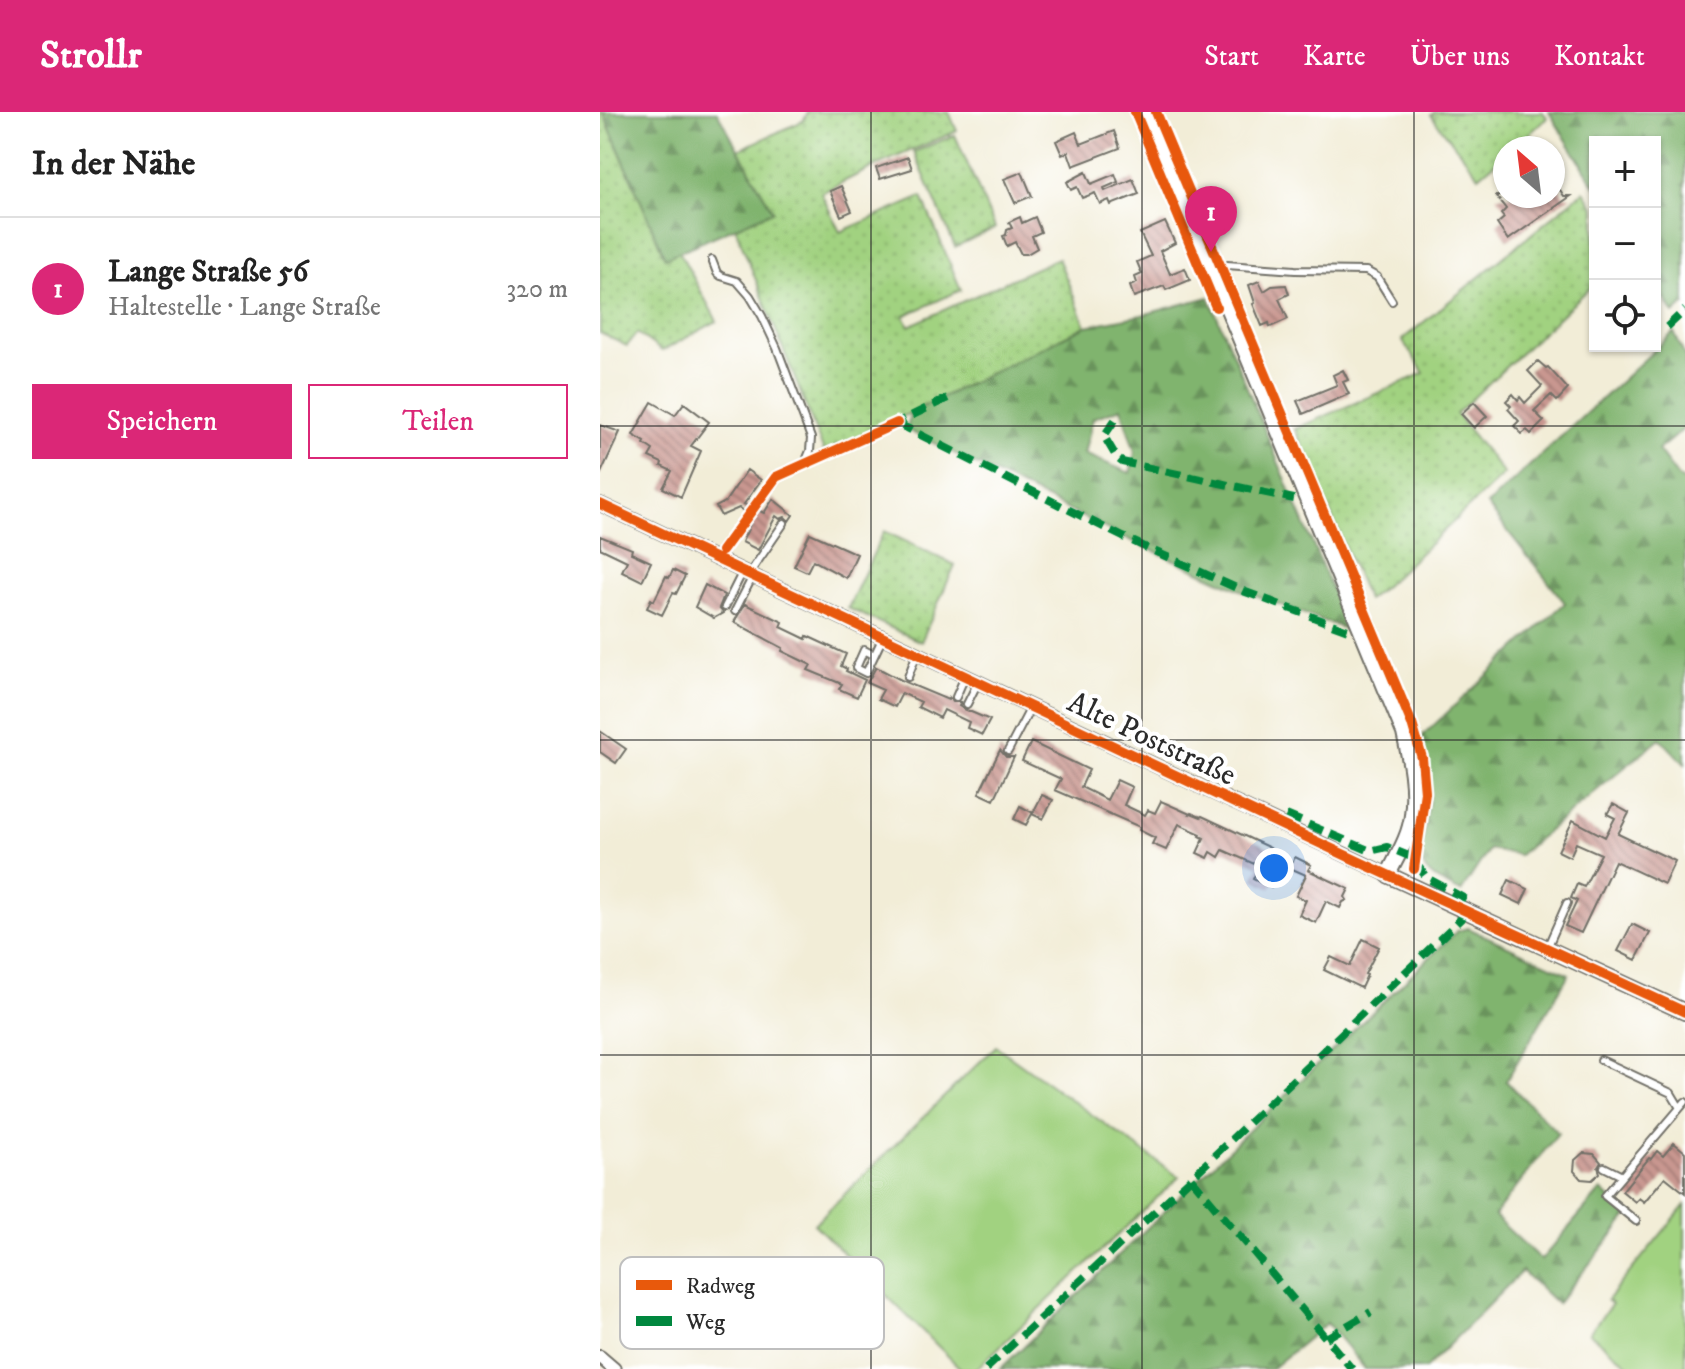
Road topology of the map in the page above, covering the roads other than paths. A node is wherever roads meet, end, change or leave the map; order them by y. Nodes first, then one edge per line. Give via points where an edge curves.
1 (1146, 112) edge
2 (712, 260) dead end
3 (1211, 269) junction
4 (1392, 301) dead end
5 (805, 463) dead end
6 (600, 504) edge
7 (784, 523) dead end
8 (748, 573) junction
9 (725, 607) dead end
10 (735, 611) dead end
11 (883, 637) junction
12 (917, 653) junction
13 (874, 655) dead end
14 (965, 676) junction
15 (908, 677) dead end
16 (978, 682) junction
17 (956, 697) dead end
18 (967, 704) dead end
19 (1031, 707) junction
20 (1008, 751) dead end
21 (1388, 875) junction
22 (1567, 903) dead end
23 (1547, 948) junction
24 (1685, 1012) edge
25 (1601, 1060) dead end
26 (1682, 1105) edge
27 (1604, 1167) dead end
28 (1622, 1176) junction
29 (1636, 1221) dead end
30 (600, 1357) edge
31 (614, 1369) edge

1 - 3 street
2 - 5 lane via 717,273 737,281 750,296 767,327 811,438
3 - 4 lane via 1227,265 1366,271 1377,277
3 - 21 street via 1404,733 1412,768 1412,816
6 - 8 street, Alte Poststraße
7 - 8 lane
8 - 9 lane
8 - 10 lane
8 - 11 street, Alte Poststraße
11 - 12 street, Alte Poststraße
11 - 13 lane
12 - 14 street, Alte Poststraße
12 - 15 lane
14 - 16 street, Alte Poststraße
14 - 17 lane
16 - 18 lane
16 - 19 street, Alte Poststraße
19 - 20 lane
19 - 21 street, Alte Poststraße
21 - 23 street, Alte Poststraße
22 - 23 lane
23 - 24 street, Alte Poststraße
25 - 26 lane via 1671,1093
26 - 28 lane
27 - 28 lane
28 - 29 lane via 1605,1196
30 - 31 street

